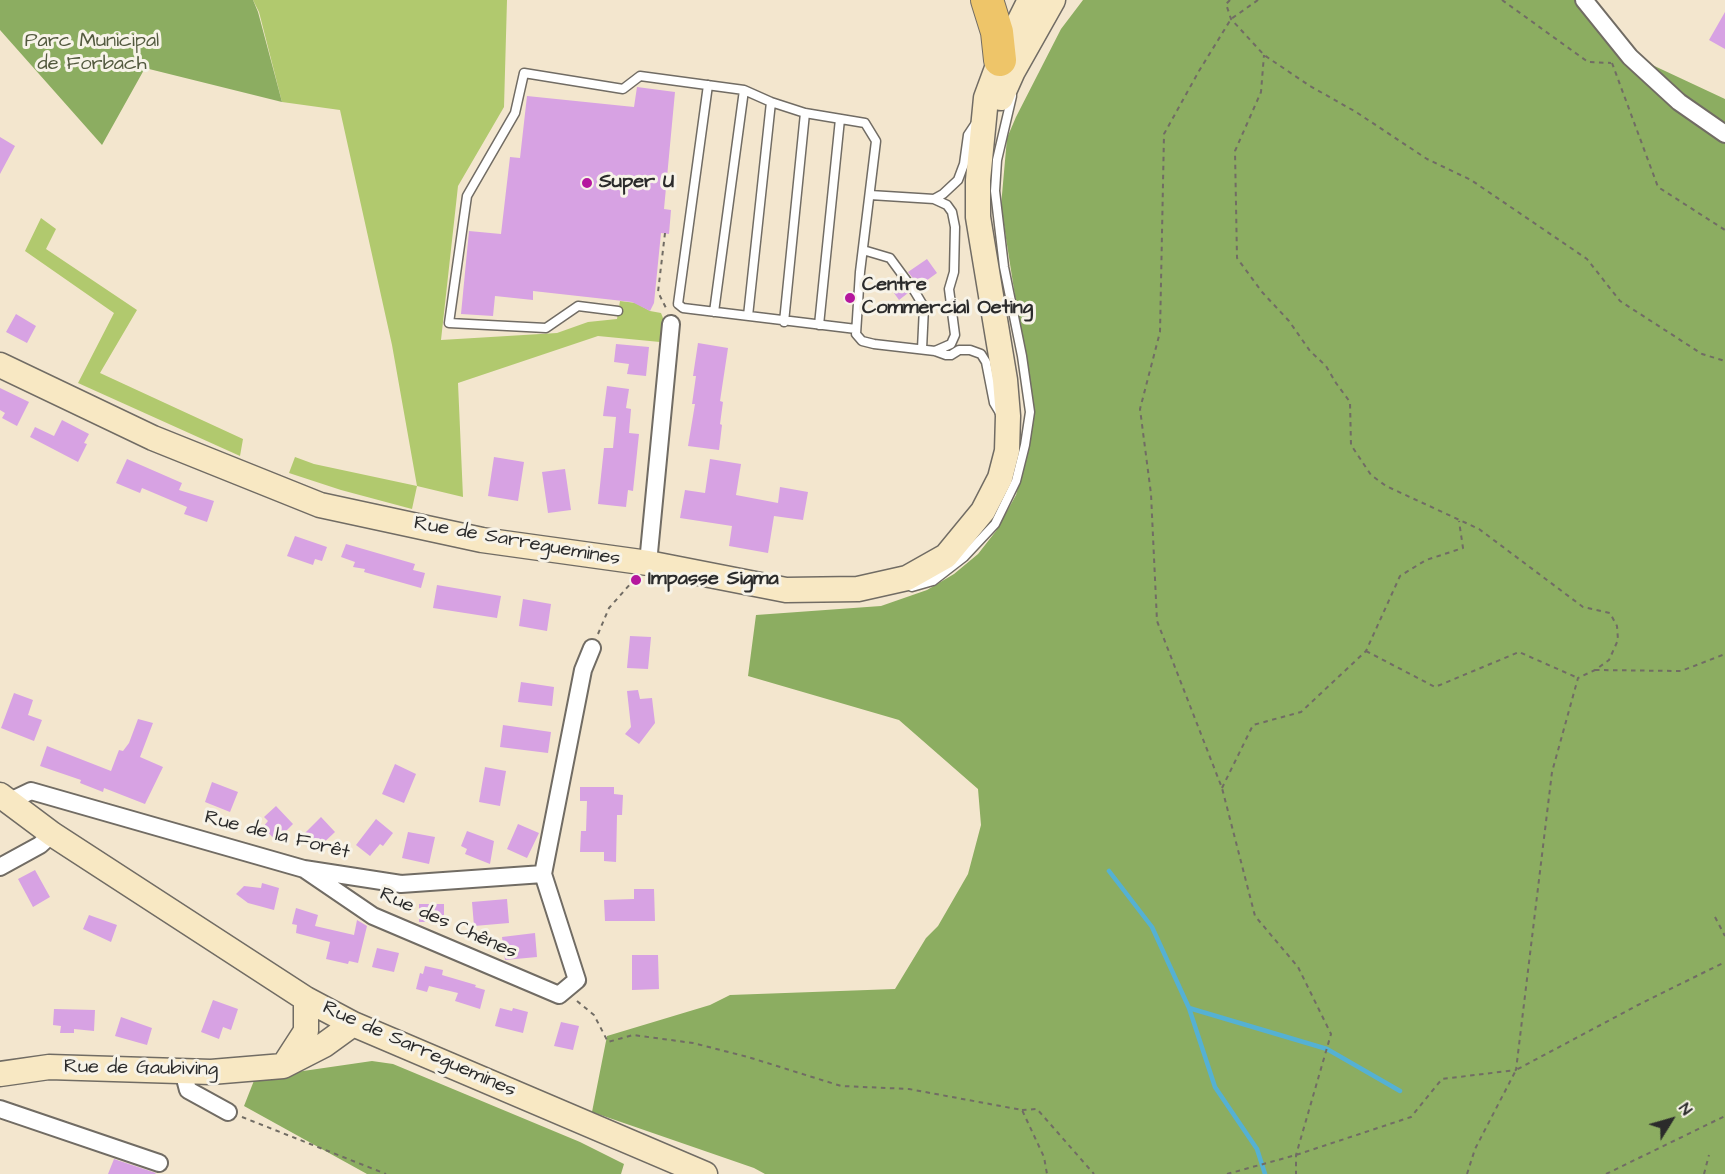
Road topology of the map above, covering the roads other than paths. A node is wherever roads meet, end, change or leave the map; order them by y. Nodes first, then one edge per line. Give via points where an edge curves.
1 (987, 0) edge
2 (1030, 0) edge
3 (1053, 0) edge
4 (1584, 0) edge
5 (1030, 43) junction
6 (1006, 66) junction
7 (708, 85) junction
8 (744, 90) junction
9 (771, 102) junction
10 (985, 110) junction
11 (806, 113) junction
12 (840, 119) junction
13 (1725, 134) edge
14 (982, 143) junction
15 (870, 195) junction
16 (934, 199) junction
17 (863, 250) junction
18 (618, 311) dead end
19 (714, 312) junction
20 (748, 316) junction
21 (784, 322) junction
22 (671, 324) road end
23 (819, 325) junction
24 (856, 329) junction
25 (921, 349) junction
26 (935, 351) junction
27 (0, 365) edge
28 (1007, 426) junction
29 (648, 563) junction
30 (858, 589) junction
31 (592, 648) road end
32 (5, 798) edge
33 (52, 834) junction
34 (0, 867) edge
35 (304, 869) junction
36 (543, 874) junction
37 (306, 999) junction
38 (353, 1024) junction
39 (283, 1066) junction
40 (183, 1071) junction
41 (0, 1074) edge
42 (0, 1109) edge
43 (228, 1112) road end
44 (159, 1163) dead end
45 (705, 1174) edge

1 - 6 highway
2 - 6 main road
3 - 5 main road
4 - 13 street via 1630,57 1679,102
5 - 6 main road
5 - 30 lane via 1010,102 997,160 995,191 1000,268 1022,356 1030,412 1016,481 994,524 964,557 933,580 900,590
6 - 10 main road, Rue de Sarreguemines via 986,98
6 - 14 main road, Rue de Sarreguemines
7 - 8 lane
7 - 18 lane via 640,76 623,89 524,73 515,113 467,196 449,323 546,328 578,306
7 - 19 lane via 678,304
8 - 9 lane
8 - 19 lane
9 - 11 lane
9 - 20 lane
10 - 14 main road, Rue de Sarreguemines
10 - 16 lane via 968,135 958,180
11 - 12 lane
11 - 21 lane
12 - 15 lane via 865,123 876,141
12 - 23 lane
14 - 28 main road, Rue de Sarreguemines via 978,217 1005,380
15 - 16 lane
15 - 17 lane
16 - 26 lane via 947,205 955,227 954,273 949,289 955,335 951,344
17 - 24 lane
17 - 25 lane via 890,258 924,307
19 - 20 lane
20 - 21 lane
21 - 23 lane
22 - 29 street
23 - 24 lane
24 - 25 lane via 855,334 862,341
25 - 26 lane
26 - 28 lane via 946,355 959,350 981,354 994,403
27 - 29 main road, Rue de Sarreguemines via 153,438 320,505 482,540
28 - 30 main road, Rue de Sarreguemines via 1000,478 983,511 946,556 907,578
29 - 30 main road, Rue de Sarreguemines via 786,590
31 - 36 street via 583,670
32 - 33 main road, Rue de Sarreguemines
32 - 35 street, Rue de la Forêt via 31,791
33 - 34 street
33 - 37 main road, Rue de Sarreguemines
35 - 36 street, Rue de la Forêt via 401,884
35 - 36 street, Rue des Chênes via 373,916 559,995 577,980
37 - 38 main road, Rue de Sarreguemines
37 - 39 main road via 306,1031
38 - 39 main road via 324,1045
38 - 45 main road, Rue de Sarreguemines
39 - 40 main road, Rue de Gaubiving
40 - 41 main road, Rue de Gaubiving via 49,1067
40 - 43 street via 188,1090
42 - 44 street

